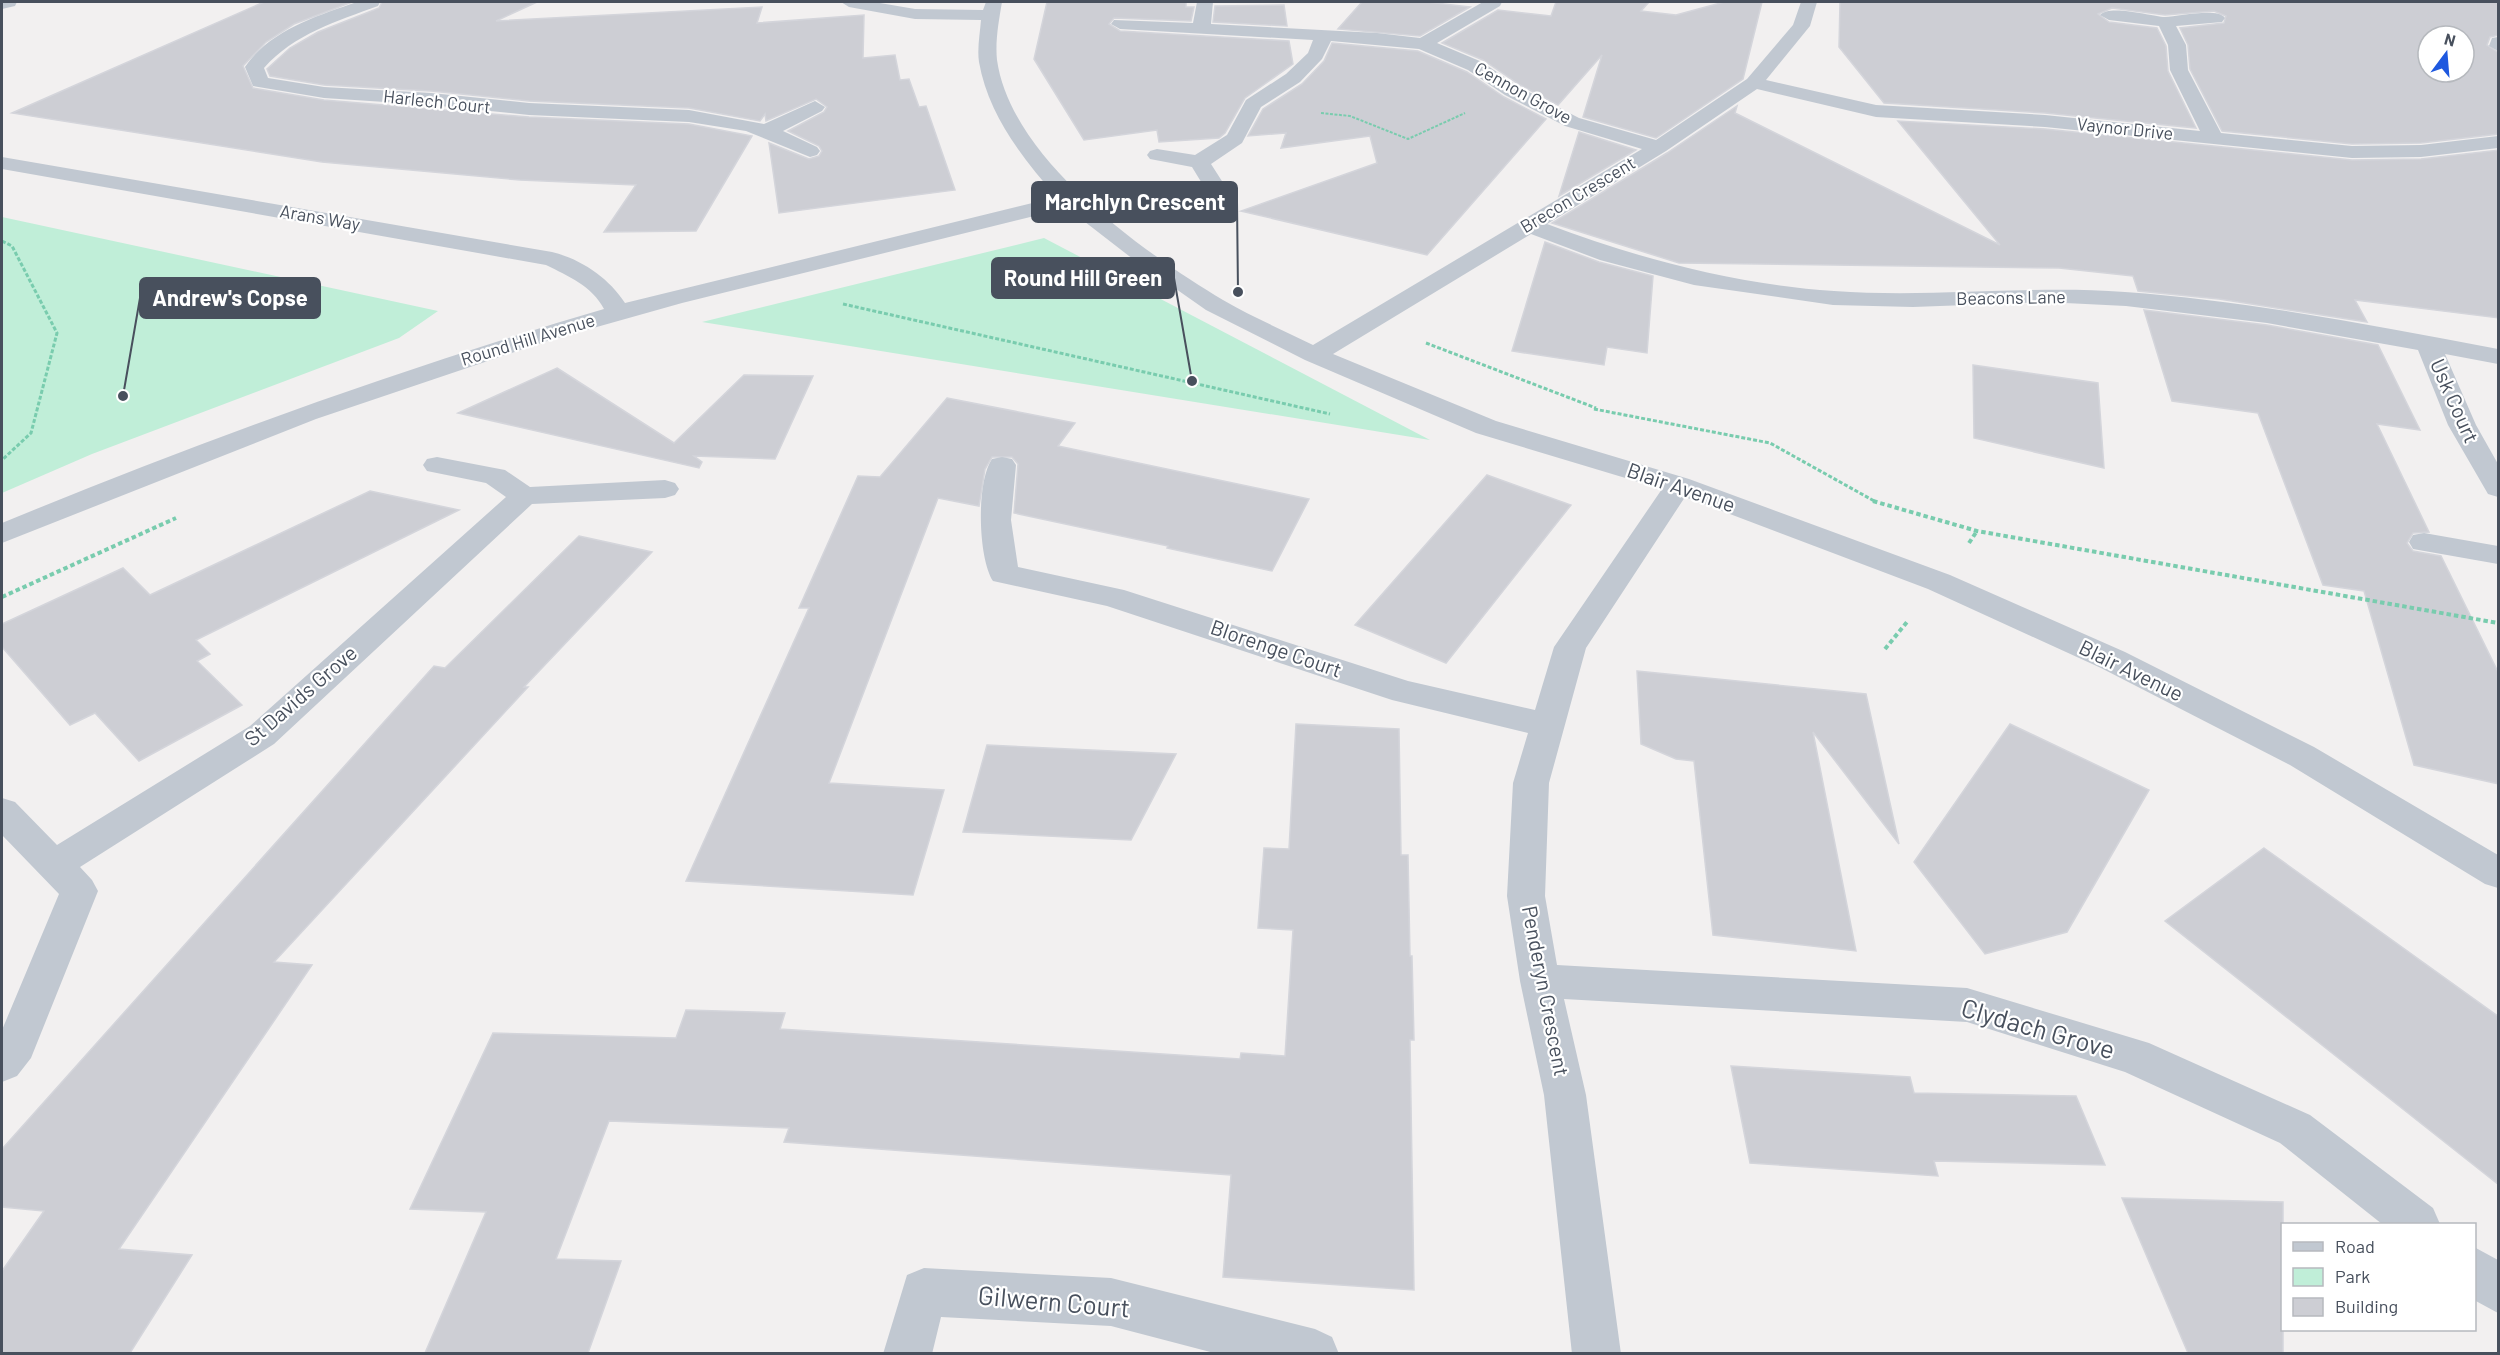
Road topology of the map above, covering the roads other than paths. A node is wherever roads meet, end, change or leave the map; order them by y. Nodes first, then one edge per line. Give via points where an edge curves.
1 (9, 2) edge
2 (372, 2) edge
3 (849, 2) edge
4 (1204, 2) edge
5 (1494, 2) edge
6 (1809, 2) edge
7 (2, 4) edge
8 (992, 8) edge
9 (2109, 15) dead end
10 (2216, 18) dead end
11 (2165, 22) junction
12 (1120, 24) dead end
13 (1201, 29) junction
14 (1324, 35) junction
15 (1423, 44) junction
16 (1754, 83) junction
17 (815, 107) dead end
18 (767, 130) junction
19 (2214, 138) junction
20 (2499, 142) edge
21 (1659, 147) junction
22 (810, 151) dead end
23 (1157, 155) dead end
24 (1199, 162) junction
25 (2, 163) edge
26 (1071, 200) junction
27 (1225, 203) dead end
28 (1529, 225) junction
29 (618, 312) junction
30 (2428, 344) junction
31 (1314, 356) junction
32 (2499, 356) edge
33 (437, 465) dead end
34 (1002, 465) dead end
35 (1679, 485) junction
36 (2499, 488) edge
37 (665, 489) dead end
38 (524, 496) junction
39 (2, 534) edge
40 (2424, 542) dead end
41 (2499, 555) edge
42 (1546, 724) junction
43 (2, 812) edge
44 (54, 865) junction
45 (2499, 873) edge
46 (1540, 981) junction
47 (2, 1063) edge
48 (2415, 1223) edge
49 (2476, 1271) edge
50 (2499, 1289) edge
51 (907, 1353) edge
52 (1315, 1353) edge
53 (1597, 1353) edge

1 - 7 street
2 - 18 street, Harlech Court via 320,21 273,46 254,67 260,82 295,90 492,107 676,114
3 - 8 street via 915,14
4 - 13 street
5 - 15 street
6 - 16 street, Brecon Crescent via 1801,26
8 - 26 street, Blair Avenue via 988,60 1000,103 1036,161
9 - 11 street
10 - 11 street
11 - 19 street via 2176,45 2179,70
12 - 13 street, Cennon Grove
13 - 14 street, Cennon Grove
14 - 15 street, Cennon Grove
14 - 24 street via 1316,55 1293,78 1253,104 1235,139
15 - 21 street, Cennon Grove via 1475,66 1512,92 1572,122
16 - 19 street, Vaynor Drive via 1876,111 2045,121
16 - 21 street, Brecon Crescent
17 - 18 street
18 - 22 street, Harlech Court
19 - 20 street, Vaynor Drive via 2352,152 2421,151
21 - 28 street, Brecon Crescent
23 - 24 street
24 - 27 street
25 - 29 street, Arans Way via 552,259 609,293
26 - 29 street, Round Hill Avenue
26 - 31 street, Blair Avenue via 1215,305
28 - 30 street, Beacons Lane via 1608,255 1694,278 1833,298 1913,300 2044,295 2126,299 2267,316
28 - 31 street, Brecon Crescent
29 - 39 street, Round Hill Avenue via 377,387 120,484
30 - 32 street, Beacons Lane
30 - 36 street, Usk Court via 2462,425
31 - 35 street, Blair Avenue via 1513,436
33 - 38 street via 495,476
34 - 42 street, Blorenge Court via 996,502 996,540 1004,574 1113,597 1404,692
35 - 42 street, Penderyn Crescent via 1570,647
35 - 45 street, Blair Avenue via 1939,582 2113,660 2302,756
37 - 38 street
38 - 44 street, St Davids Grove via 262,735
40 - 41 street
42 - 46 street, Penderyn Crescent via 1531,783 1526,896
43 - 44 street
44 - 47 street via 79,891 16,1046
46 - 48 street, Clydach Grove via 1967,1005 2133,1056 2295,1129
46 - 53 street, Penderyn Crescent via 1565,1095
49 - 50 street
51 - 52 street, Gilwern Court via 924,1292 1111,1302

